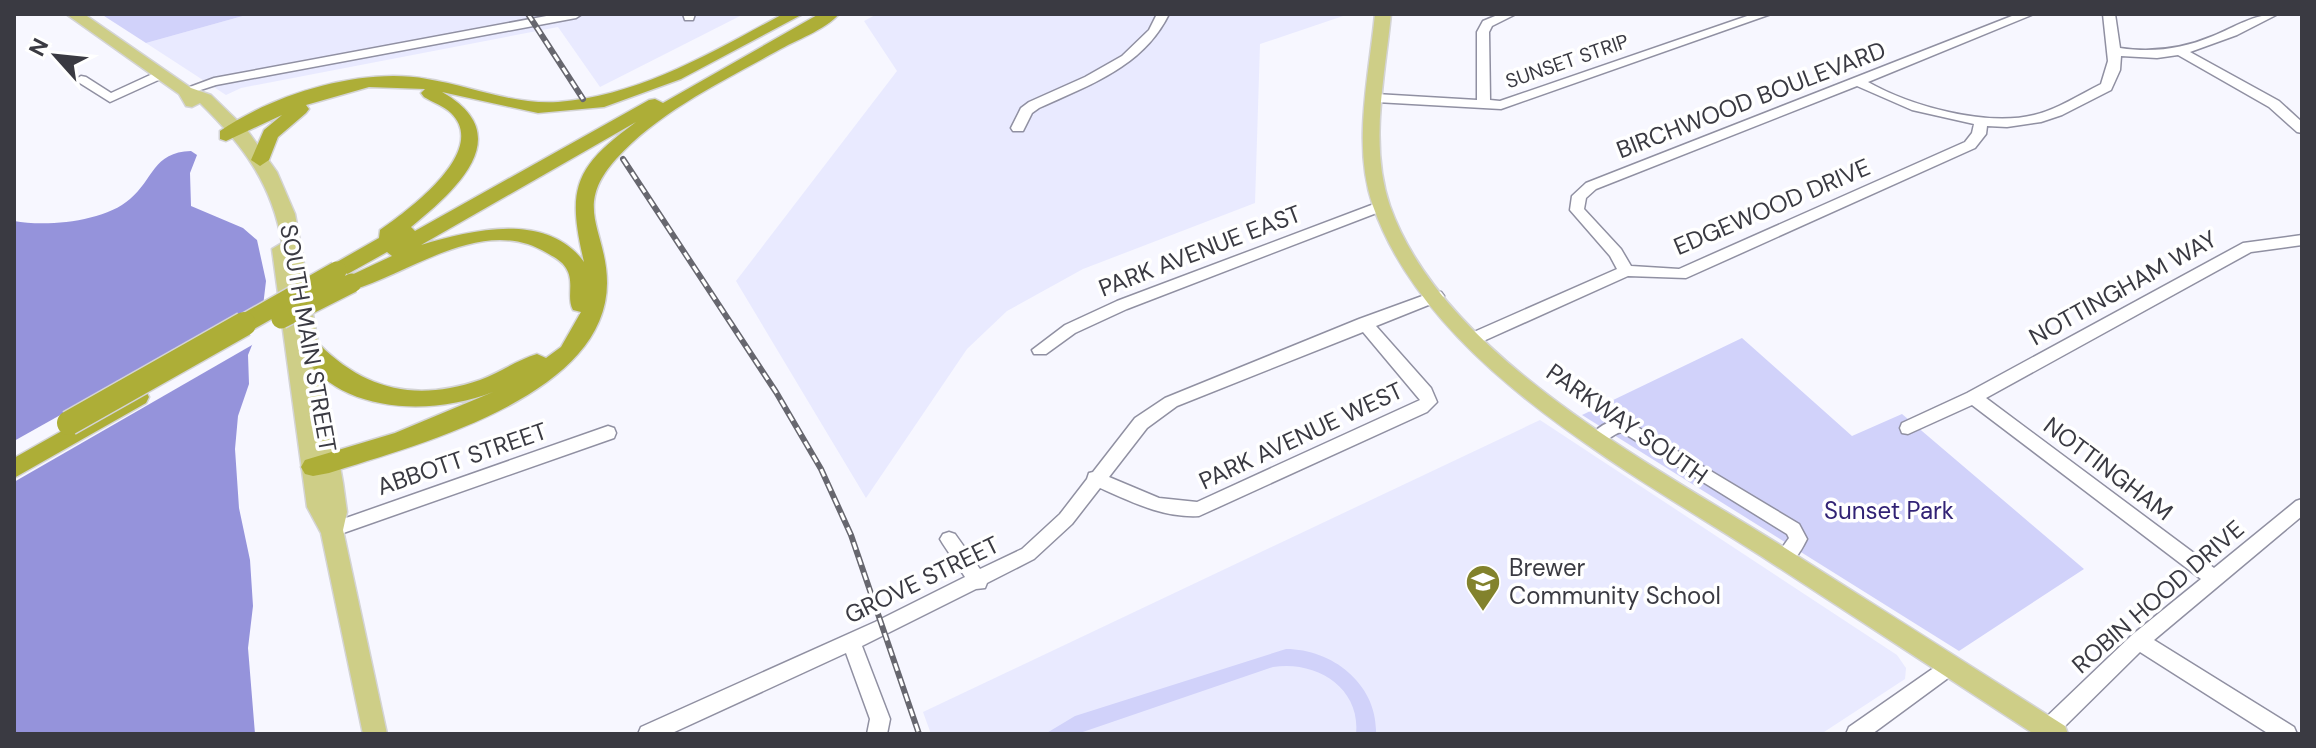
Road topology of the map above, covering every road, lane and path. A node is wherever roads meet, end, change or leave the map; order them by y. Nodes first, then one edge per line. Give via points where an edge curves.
1 (74, 14) edge
2 (576, 14) edge
3 (795, 14) edge
4 (824, 14) edge
5 (831, 14) edge
6 (1163, 14) edge
7 (1383, 14) edge
8 (1510, 14) edge
9 (1765, 14) edge
10 (2028, 14) edge
11 (2109, 14) edge
12 (2272, 14) edge
13 (743, 42) junction
14 (2114, 51) junction
15 (2183, 53) junction
16 (161, 74) junction
17 (81, 80) dead end
18 (1859, 82) junction
19 (191, 95) junction
20 (1376, 98) junction
21 (1484, 103) junction
22 (310, 104) junction
23 (1981, 119) junction
24 (1018, 128) dead end
25 (2302, 129) edge
26 (233, 133) junction
27 (260, 160) junction
28 (1382, 206) junction
29 (2302, 240) edge
30 (1626, 271) junction
31 (345, 278) junction
32 (1436, 296) junction
33 (1364, 323) junction
34 (1473, 339) junction
35 (311, 350) junction
36 (1040, 350) dead end
37 (538, 361) junction
38 (1973, 397) junction
39 (1908, 428) dead end
40 (608, 433) dead end
41 (1596, 440) junction
42 (14, 454) edge
43 (321, 461) junction
44 (14, 469) edge
45 (1095, 478) junction
46 (2302, 506) edge
47 (332, 530) junction
48 (949, 539) dead end
49 (1783, 559) junction
50 (2215, 579) junction
51 (979, 582) junction
52 (2139, 641) junction
53 (851, 642) junction
54 (1948, 667) junction
55 (2052, 731) edge
56 (375, 734) edge
57 (648, 734) edge
58 (877, 734) edge
59 (1856, 734) edge
60 (2287, 734) edge

1 - 16 main road, SOUTH MAIN STREET
2 - 19 street via 246,77
3 - 13 highway
4 - 31 highway
5 - 43 highway via 659,116 598,168 582,207 596,300 583,332 556,364 492,403
6 - 24 street via 1155,31 1132,54 1034,105
7 - 20 main road, PARKWAY SOUTH
8 - 21 street via 1487,24 1483,32
9 - 21 street, SUNSET STRIP via 1501,105
10 - 18 street, BIRCHWOOD BOULEVARD
11 - 14 street
12 - 15 street
13 - 26 highway via 646,88 590,104 520,107 425,83 379,79 330,89
13 - 31 highway
14 - 15 street via 2160,57
14 - 23 street via 2106,87 2047,116 2027,121
15 - 25 street via 2274,104
16 - 17 street via 110,98
16 - 19 main road, SOUTH MAIN STREET
18 - 23 street via 1895,101
18 - 30 street, BIRCHWOOD BOULEVARD via 1591,186 1579,196 1577,210
19 - 26 main road, SOUTH MAIN STREET
20 - 21 street, SUNSET STRIP
20 - 28 main road, PARKWAY SOUTH via 1374,166
22 - 26 highway
22 - 27 highway via 275,129
22 - 31 highway via 365,88 416,89 454,105 470,134 466,156 445,188
23 - 30 street, EDGEWOOD DRIVE via 1979,134 1970,145 1681,274
26 - 27 main road, SOUTH MAIN STREET
26 - 43 main road, SOUTH MAIN STREET via 278,233
27 - 35 main road, SOUTH MAIN STREET via 292,234
28 - 32 main road, PARKWAY SOUTH
28 - 36 street, PARK AVENUE EAST via 1122,305
29 - 38 street, NOTTINGHAM WAY via 2248,247
30 - 34 street, EDGEWOOD DRIVE
31 - 37 highway via 455,242 499,236 545,243 571,259 582,290 571,324
31 - 42 highway, bridge
31 - 44 highway, bridge
32 - 33 street, GROVE STREET
32 - 34 main road, PARKWAY SOUTH
33 - 45 street, GROVE STREET via 1171,402 1141,423
33 - 45 street, PARK AVENUE WEST via 1425,392 1429,402 1421,408 1199,509 1168,508
34 - 41 main road, PARKWAY SOUTH
35 - 37 highway via 352,385 410,399 481,389
35 - 43 main road, SOUTH MAIN STREET
37 - 43 highway via 477,398
38 - 39 street, NOTTINGHAM WAY
38 - 50 street, NOTTINGHAM
40 - 47 street, ABBOTT STREET
41 - 49 main road, PARKWAY SOUTH
41 - 49 street via 1613,426 1624,425 1793,529 1798,539
43 - 47 main road, SOUTH MAIN STREET via 320,513
45 - 51 street, GROVE STREET via 1066,519 1028,554
46 - 50 street, ROBIN HOOD DRIVE
47 - 56 main road, SOUTH MAIN STREET
48 - 51 street
49 - 54 main road, PARKWAY SOUTH
50 - 52 street, ROBIN HOOD DRIVE
51 - 53 street, GROVE STREET
52 - 55 street, ROBIN HOOD DRIVE
52 - 60 street
53 - 57 street, GROVE STREET
53 - 58 street via 880,719
54 - 55 main road, PARKWAY SOUTH
54 - 59 street

